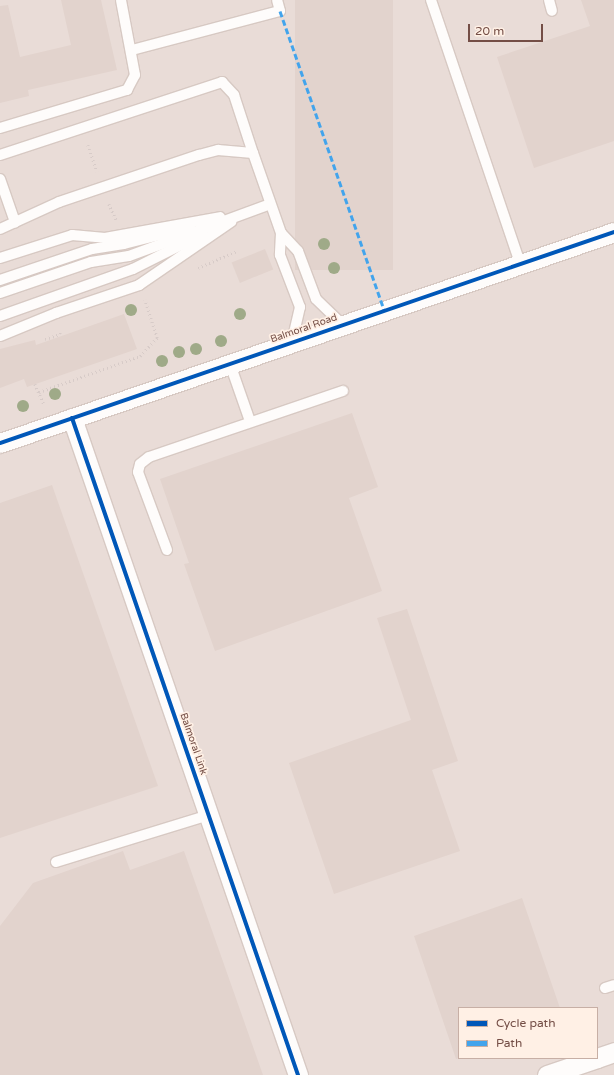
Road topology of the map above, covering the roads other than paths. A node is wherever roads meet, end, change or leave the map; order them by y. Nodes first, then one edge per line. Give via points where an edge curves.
1 (120, 0) edge
2 (277, 0) edge
3 (431, 0) edge
4 (549, 0) edge
5 (552, 11) dead end
6 (132, 50) junction
7 (0, 128) edge
8 (253, 152) junction
9 (0, 155) edge
10 (0, 179) edge
11 (270, 204) junction
12 (244, 212) junction
13 (15, 222) junction
14 (0, 228) edge
15 (614, 232) edge
16 (281, 233) junction
17 (0, 258) edge
18 (520, 263) junction
19 (0, 280) edge
20 (0, 293) edge
21 (0, 316) edge
22 (342, 324) junction
23 (0, 336) edge
24 (292, 342) junction
25 (230, 364) junction
26 (343, 391) dead end
27 (72, 418) junction
28 (250, 421) junction
29 (0, 443) edge
30 (167, 550) dead end
31 (208, 815) junction
32 (56, 862) dead end
33 (614, 1052) edge
34 (598, 1058) edge
35 (594, 1059) edge
36 (298, 1075) edge
37 (547, 1075) edge

1 - 6 lane
2 - 6 lane via 280,11
3 - 18 lane
4 - 5 lane
6 - 7 lane via 135,75 127,90
8 - 9 lane via 234,95 222,82
8 - 11 lane
8 - 13 lane via 218,150 59,202
10 - 13 lane
11 - 12 lane
11 - 16 lane
12 - 17 lane via 105,238 72,235
12 - 19 lane via 124,244 92,249
12 - 20 lane via 129,256 91,262
12 - 21 lane via 134,269
12 - 23 lane via 139,285 56,313
13 - 14 lane
15 - 18 street, Balmoral Road
16 - 22 lane via 298,251 316,299
16 - 24 lane via 280,255 300,307
18 - 22 street, Balmoral Road
22 - 24 street, Balmoral Road
24 - 25 street, Balmoral Road
25 - 27 street, Balmoral Road
25 - 28 lane
26 - 28 lane
27 - 29 street, Balmoral Road
27 - 31 street, Balmoral Link
28 - 30 lane via 149,457 140,464 138,472
31 - 32 lane
31 - 36 street, Balmoral Link
33 - 34 street
35 - 37 street

